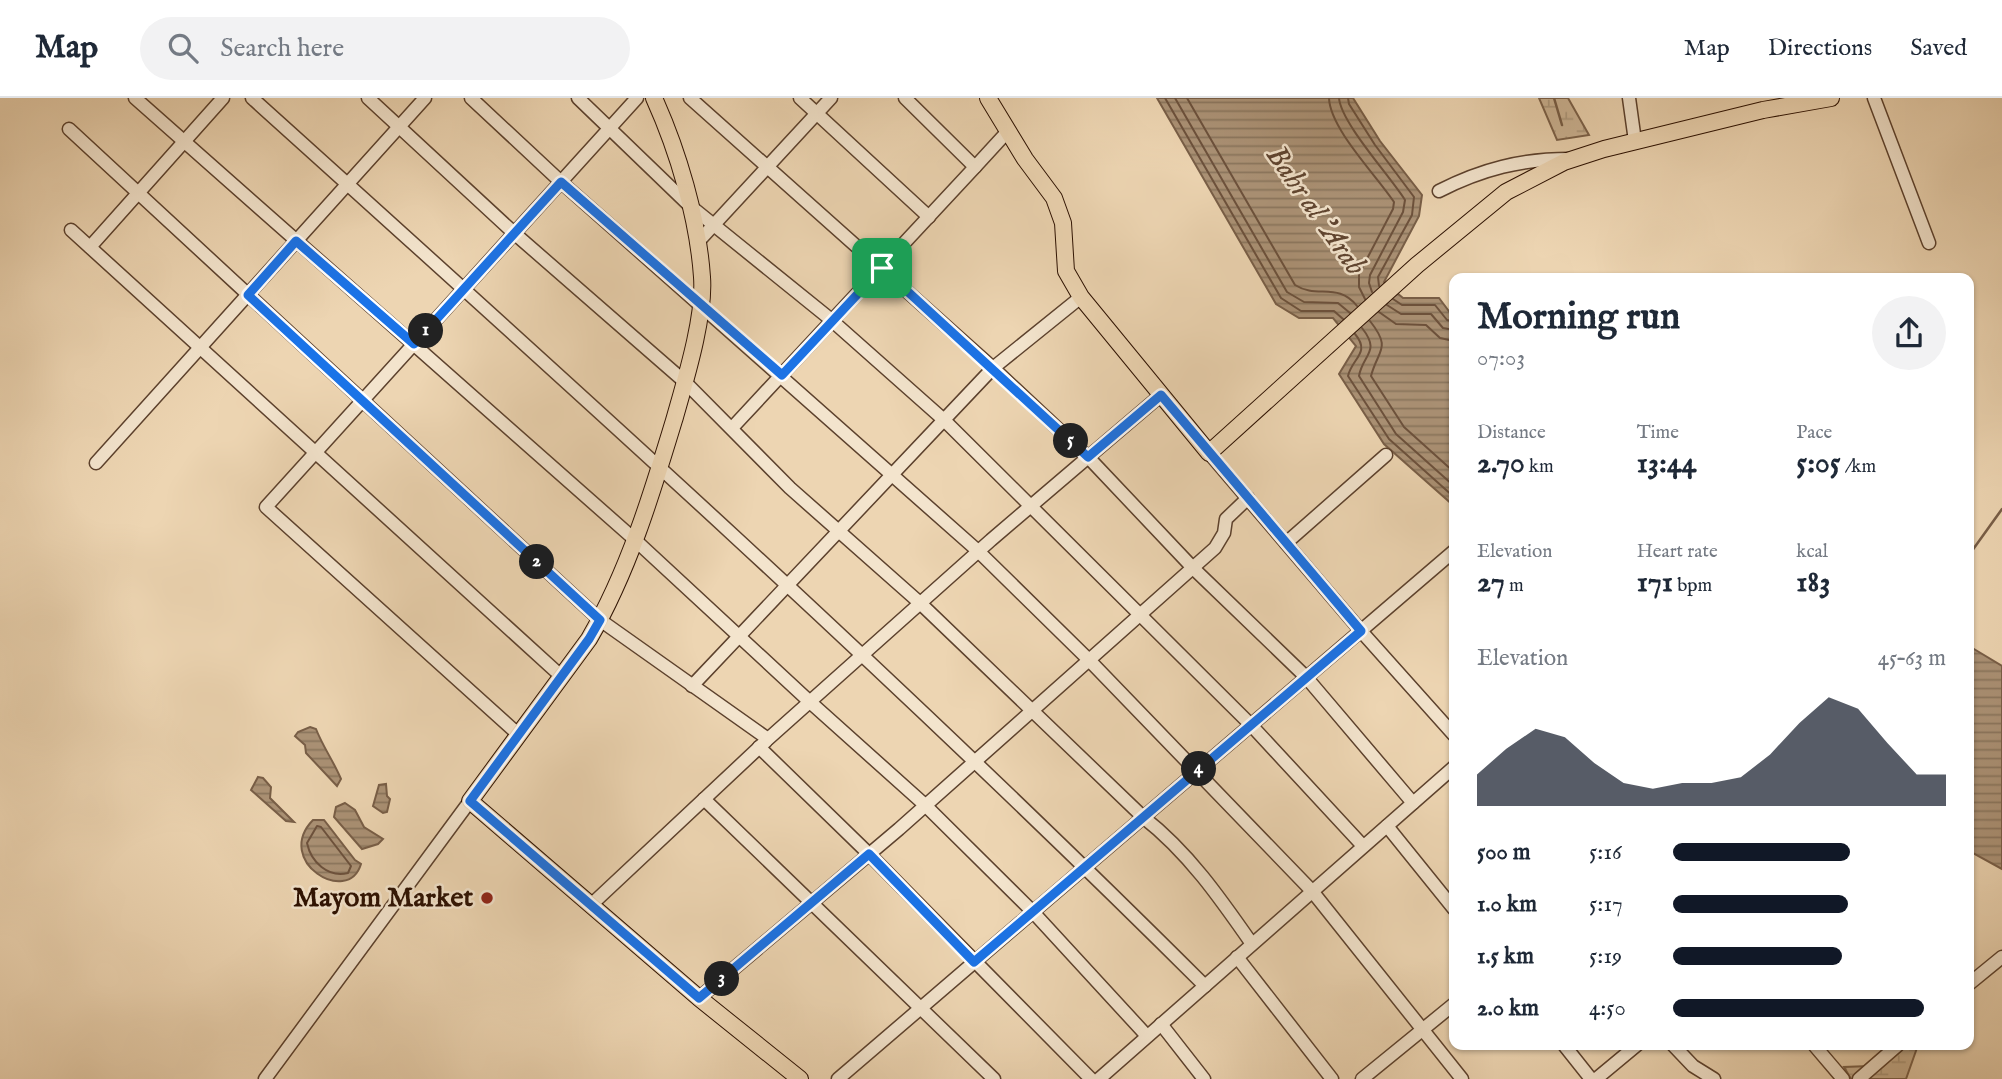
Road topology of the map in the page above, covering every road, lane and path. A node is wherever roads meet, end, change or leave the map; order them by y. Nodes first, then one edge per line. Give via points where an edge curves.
1 (135, 98) edge
2 (223, 98) edge
3 (252, 98) edge
4 (368, 98) edge
5 (425, 98) edge
6 (471, 98) edge
7 (578, 98) edge
8 (637, 98) edge
9 (654, 98) edge
10 (690, 98) edge
11 (800, 98) edge
12 (831, 98) edge
13 (905, 98) edge
14 (986, 98) edge
15 (1629, 98) edge
16 (1831, 98) edge
17 (1874, 98) edge
18 (817, 113) junction
19 (399, 127) junction
20 (610, 127) junction
21 (69, 129) dead end
22 (1008, 131) junction
23 (1635, 141) junction
24 (184, 142) junction
25 (1574, 159) junction
26 (767, 167) junction
27 (975, 167) junction
28 (561, 182) junction
29 (348, 184) junction
30 (1439, 191) dead end
31 (139, 193) junction
32 (689, 205) junction
33 (929, 218) junction
34 (713, 225) junction
35 (71, 230) dead end
36 (514, 233) junction
37 (296, 241) junction
38 (697, 243) junction
39 (1929, 243) dead end
40 (90, 247) junction
41 (882, 268) junction
42 (464, 289) junction
43 (248, 295) junction
44 (1081, 297) junction
45 (701, 303) junction
46 (833, 321) junction
47 (414, 344) junction
48 (200, 348) junction
49 (993, 368) junction
50 (782, 375) junction
51 (685, 382) junction
52 (1161, 395) junction
53 (363, 400) junction
54 (944, 420) junction
55 (732, 428) junction
56 (316, 452) junction
57 (1209, 453) junction
58 (1386, 455) dead end
59 (1088, 457) junction
60 (96, 463) dead end
61 (660, 466) junction
62 (893, 474) junction
63 (1248, 498) junction
64 (1031, 506) junction
65 (839, 531) junction
66 (634, 539) junction
67 (1286, 543) junction
68 (978, 551) junction
69 (1449, 555) edge
70 (1193, 568) junction
71 (788, 584) junction
72 (920, 603) junction
73 (1141, 614) junction
74 (600, 620) junction
75 (1361, 631) junction
76 (740, 636) junction
77 (864, 654) junction
78 (1089, 660) junction
79 (561, 676) junction
80 (1306, 677) junction
81 (692, 686) junction
82 (810, 702) junction
83 (1033, 709) junction
84 (1251, 725) junction
85 (1449, 729) edge
86 (519, 734) junction
87 (764, 743) junction
88 (973, 762) junction
89 (1449, 771) edge
90 (1197, 772) junction
91 (704, 799) junction
92 (470, 801) junction
93 (1413, 803) junction
94 (925, 805) junction
95 (1143, 817) junction
96 (1387, 826) junction
97 (1363, 846) junction
98 (869, 854) junction
99 (1086, 867) junction
100 (1312, 891) junction
101 (811, 903) junction
102 (1449, 903) edge
103 (591, 905) junction
104 (1033, 912) junction
105 (1252, 944) junction
106 (1237, 957) junction
107 (974, 962) junction
108 (2000, 963) edge
109 (1974, 981) edge
110 (1205, 986) junction
111 (699, 998) junction
112 (920, 1008) junction
113 (1449, 1008) edge
114 (1161, 1024) junction
115 (1422, 1030) junction
116 (1147, 1036) junction
117 (1568, 1050) edge
118 (1631, 1050) edge
119 (1678, 1050) edge
120 (1818, 1050) edge
121 (1892, 1050) edge
122 (265, 1079) edge
123 (800, 1079) edge
124 (838, 1079) edge
125 (993, 1079) edge
126 (1091, 1079) edge
127 (1099, 1079) edge
128 (1204, 1079) edge
129 (1332, 1079) edge
130 (1362, 1079) edge
131 (1461, 1079) edge
132 (1594, 1079) edge
133 (1714, 1079) edge
134 (1843, 1079) edge
135 (1859, 1079) edge

1 - 24 street
2 - 24 street
3 - 29 street
4 - 19 street
5 - 19 street
6 - 28 street
7 - 20 street
8 - 20 street
9 - 32 main road via 670,135
10 - 26 street
11 - 18 street
12 - 18 street
13 - 27 street
14 - 22 main road
15 - 23 street
16 - 23 main road
17 - 39 street
18 - 26 street
18 - 33 street
19 - 29 street
19 - 36 street
20 - 28 street
20 - 32 street
21 - 31 street
22 - 27 street
22 - 44 main road via 1054,198 1062,217 1066,271
23 - 25 main road
24 - 31 street
24 - 37 street
25 - 30 street via 1535,159 1508,165
25 - 57 main road via 1506,191 1471,218
26 - 34 street
26 - 41 street
27 - 33 street
28 - 36 street
28 - 45 street
29 - 37 street
29 - 42 street
31 - 40 street
31 - 43 street
32 - 34 street
32 - 38 main road
33 - 41 street
34 - 38 street
34 - 46 street
35 - 40 street
36 - 42 street
36 - 51 street
37 - 43 street
37 - 47 street
38 - 45 main road via 703,278
40 - 48 street
41 - 46 street
41 - 49 street
42 - 47 street
42 - 61 street
43 - 48 street
43 - 53 street
44 - 49 street
44 - 52 main road
45 - 50 street
45 - 51 main road
46 - 50 street
46 - 54 street
47 - 53 street
47 - 66 street
48 - 56 street
48 - 60 street
49 - 54 street
49 - 59 street
50 - 55 street
50 - 62 street
51 - 55 street
51 - 61 main road
52 - 57 main road
52 - 59 street
53 - 56 street
53 - 74 street
54 - 62 street
54 - 64 street
55 - 65 street
56 - 79 street
56 - 86 street via 266,507
57 - 63 street
58 - 67 street
59 - 64 street
59 - 70 street
61 - 66 main road
61 - 71 street
62 - 65 street
62 - 68 street
63 - 67 street
63 - 70 street via 1226,519 1215,548
64 - 68 street
64 - 73 street
65 - 71 street
65 - 72 street
66 - 74 main road
66 - 76 street
67 - 75 street
68 - 72 street
68 - 78 street
69 - 75 street
70 - 73 street
70 - 80 street
71 - 76 street
71 - 77 street
72 - 77 street
72 - 83 street
73 - 78 street
73 - 84 street
74 - 79 main road
74 - 81 street
75 - 80 street
75 - 85 street
76 - 81 street
76 - 82 street
77 - 82 street
77 - 88 street
78 - 83 street
78 - 90 street
79 - 86 main road
80 - 84 street
80 - 93 street
81 - 87 street
82 - 87 street
82 - 94 street
83 - 88 street
83 - 95 street
84 - 90 street
84 - 97 street
86 - 92 main road
87 - 91 street
87 - 98 street
88 - 94 street
88 - 99 street
89 - 93 street
90 - 95 street
90 - 100 street
91 - 101 street
91 - 103 street
92 - 103 main road
92 - 122 street
93 - 96 street
94 - 98 street
94 - 104 street
95 - 99 street
95 - 105 street via 1190,861
96 - 97 street
96 - 102 street
97 - 100 street
98 - 101 street
98 - 107 street
99 - 104 street
99 - 110 street
100 - 105 street
100 - 115 street
101 - 111 street
101 - 112 street
103 - 111 main road
104 - 107 street
104 - 116 street
105 - 106 street
106 - 110 street
106 - 129 street
107 - 112 street
107 - 126 street
108 - 109 street
110 - 114 street
111 - 123 main road
112 - 124 street
112 - 125 street
113 - 115 street
114 - 116 street
114 - 128 street
115 - 130 street
115 - 131 street
116 - 127 street
117 - 132 street
118 - 132 street
119 - 133 street
120 - 134 street
121 - 135 street

